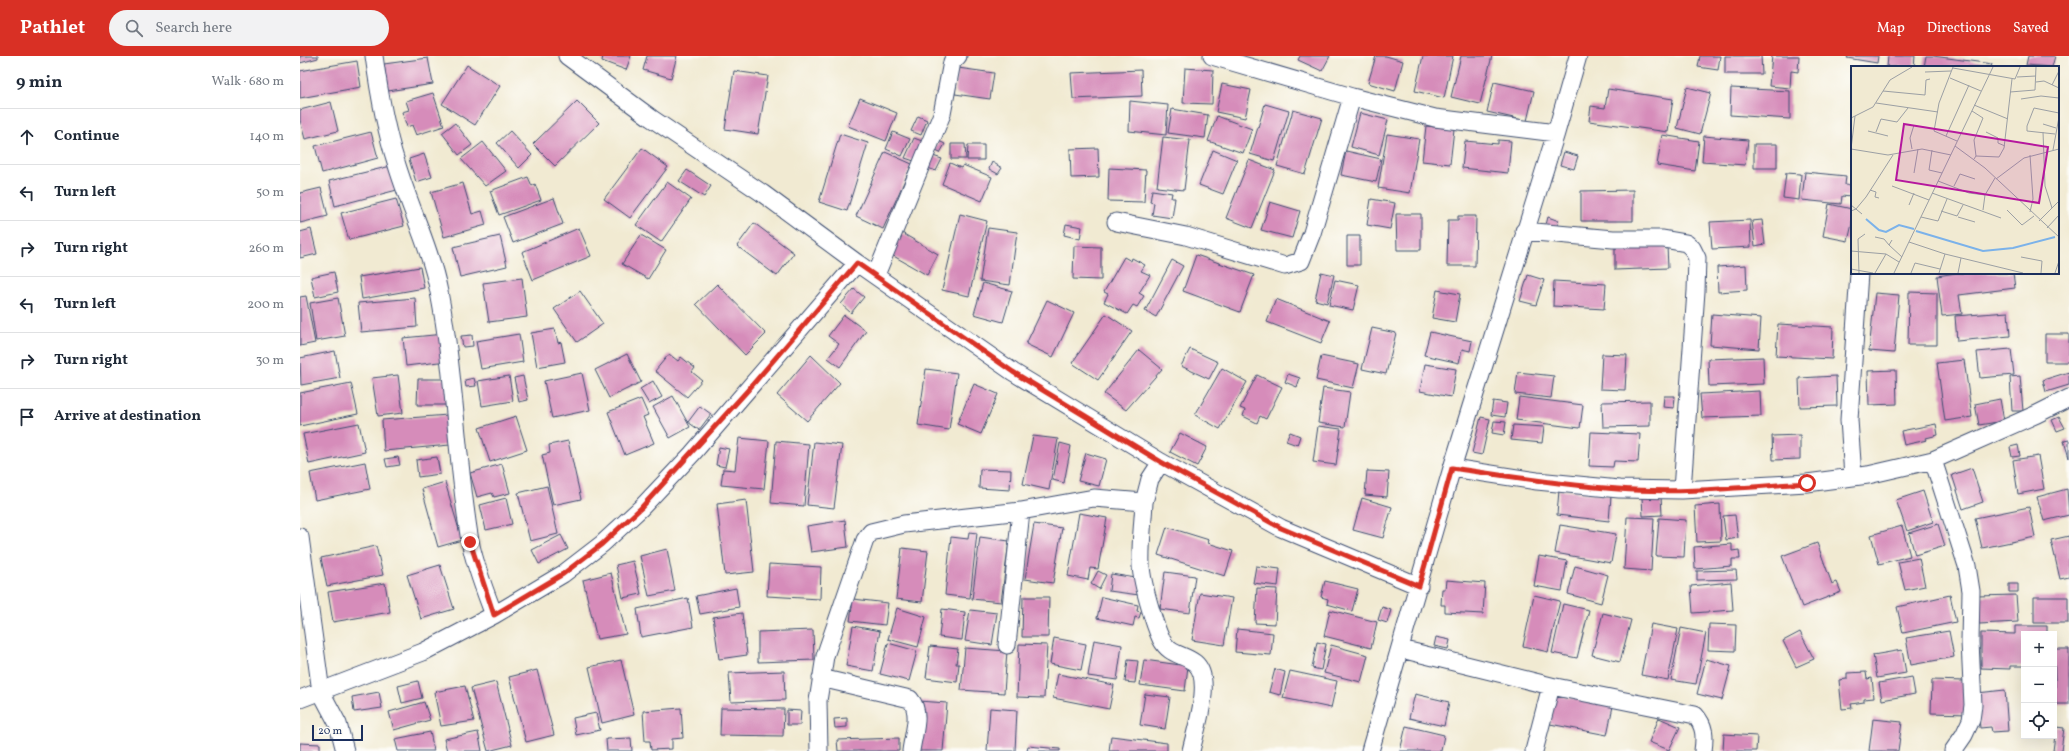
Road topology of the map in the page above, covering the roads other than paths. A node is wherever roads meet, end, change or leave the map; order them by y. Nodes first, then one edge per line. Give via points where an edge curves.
1 (374, 56) edge
2 (567, 56) edge
3 (958, 56) edge
4 (1212, 56) edge
5 (1578, 56) edge
6 (1352, 97) junction
7 (1556, 133) junction
8 (1116, 222) dead end
9 (1524, 231) junction
10 (857, 263) junction
11 (1859, 274) edge
12 (876, 275) junction
13 (2069, 398) edge
14 (1933, 460) junction
15 (1161, 462) junction
16 (1452, 468) junction
17 (1854, 476) junction
18 (1682, 490) junction
19 (1144, 502) junction
20 (1021, 511) junction
21 (300, 537) edge
22 (1419, 586) junction
23 (494, 615) junction
24 (1007, 645) dead end
25 (1401, 649) junction
26 (821, 678) junction
27 (1551, 686) junction
28 (321, 692) junction
29 (300, 699) edge
30 (345, 751) edge
31 (819, 751) edge
32 (911, 751) edge
33 (1191, 751) edge
34 (1370, 751) edge
35 (1534, 751) edge
36 (1703, 751) edge
37 (1953, 751) edge

1 - 23 street via 379,96 396,162 438,289 449,344 459,458 470,542
2 - 10 street
3 - 12 street via 952,62 942,114
4 - 6 street
5 - 7 street
6 - 7 street via 1435,118
6 - 8 street via 1312,233 1301,261 1285,266 1186,236
7 - 9 street
9 - 16 street
9 - 18 street via 1613,239 1663,239 1686,243 1692,248 1697,258 1696,291
10 - 12 street
10 - 23 street via 733,408 641,508 602,544 563,574
11 - 17 street via 1849,420
12 - 15 street via 1013,372
13 - 14 street
14 - 17 street
14 - 37 street via 1967,566 1971,591 1973,705 1971,720
15 - 19 street via 1150,479
15 - 22 street via 1281,528
16 - 18 street via 1537,481 1612,488
16 - 22 street
17 - 18 street via 1807,483
19 - 20 street via 1094,498
19 - 33 street via 1141,567 1156,624 1161,639 1170,652 1195,664 1203,683 1201,707
20 - 24 street
20 - 26 street via 904,524 871,532 865,540 852,574 825,656
21 - 28 street
22 - 25 street
23 - 28 street via 423,652
25 - 27 street
25 - 34 street
26 - 31 street via 818,701
26 - 32 street via 910,700 914,705 916,721
27 - 35 street
27 - 36 street via 1694,715 1702,722
28 - 29 street
28 - 30 street via 338,724

